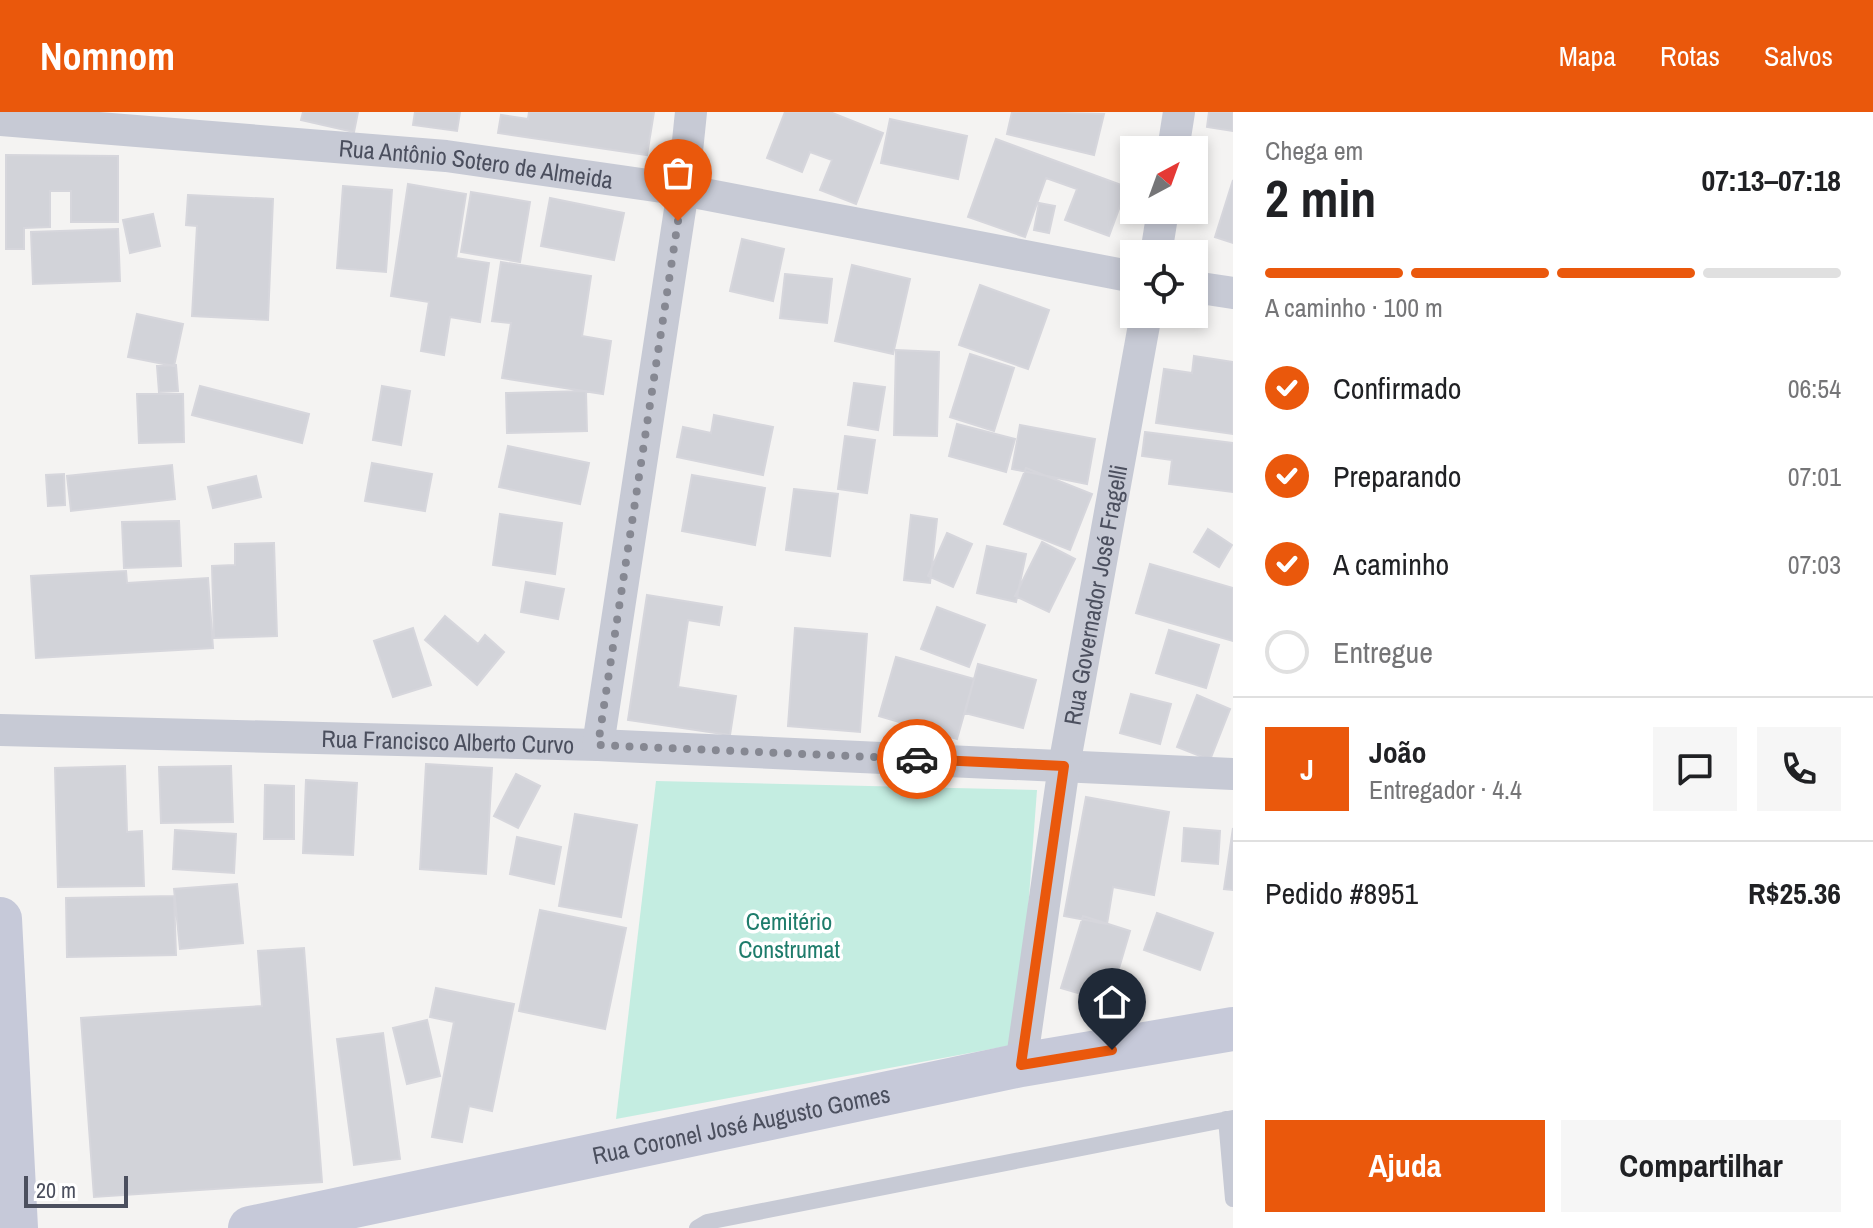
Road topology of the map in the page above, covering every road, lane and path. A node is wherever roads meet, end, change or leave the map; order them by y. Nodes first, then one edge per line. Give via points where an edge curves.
1 (691, 112) edge
2 (1179, 112) edge
3 (0, 120) edge
4 (1175, 136) edge
5 (683, 190) junction
6 (1120, 274) edge
7 (1208, 289) edge
8 (1233, 293) edge
9 (1143, 328) edge
10 (0, 730) edge
11 (598, 745) junction
12 (1064, 766) junction
13 (1233, 774) edge
14 (0, 919) edge
15 (1233, 1029) edge
16 (1021, 1065) junction
17 (1230, 1118) edge
18 (1233, 1199) edge
19 (16, 1228) edge
20 (250, 1228) edge
21 (697, 1228) edge

1 - 5 street
2 - 4 street
3 - 5 street, Rua Antônio Sotero de Almeida via 446,156
5 - 6 street, Rua Antônio Sotero de Almeida
5 - 11 street
7 - 8 street
9 - 12 street, Rua Governador José Fragelli
10 - 11 street, Rua Francisco Alberto Curvo
11 - 12 street, Rua Francisco Alberto Curvo
12 - 13 street, Rua Francisco Alberto Curvo
12 - 16 street, Rua Governador José Fragelli
14 - 19 street
15 - 16 street, Rua Coronel José Augusto Gomes
16 - 20 street, Rua Coronel José Augusto Gomes
17 - 18 lane
17 - 21 lane

